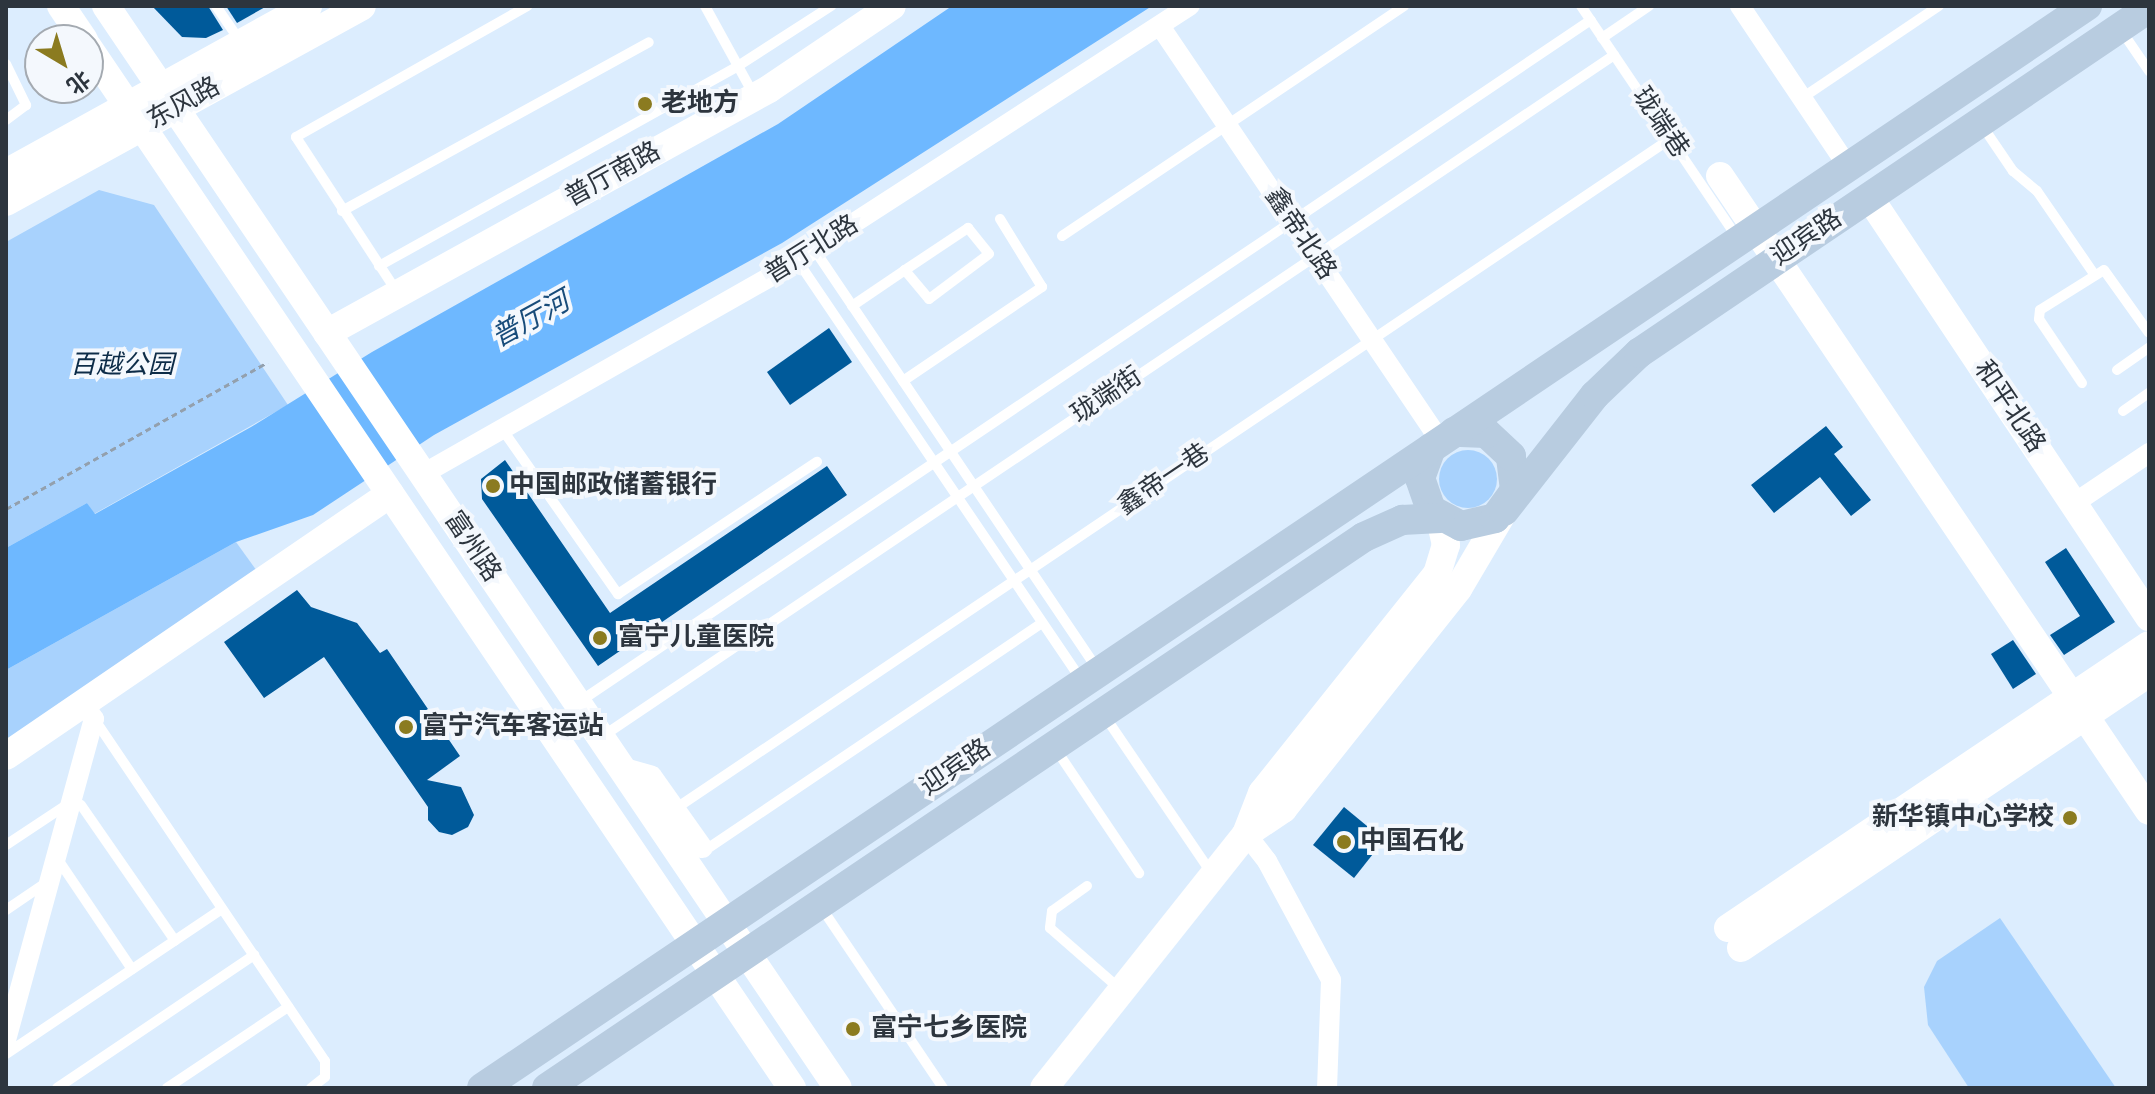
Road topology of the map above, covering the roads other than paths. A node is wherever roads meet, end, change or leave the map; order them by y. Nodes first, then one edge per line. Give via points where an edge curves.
1 (61, 6) edge
2 (106, 6) edge
3 (216, 6) edge
4 (308, 6) edge
5 (362, 6) edge
6 (528, 6) edge
7 (705, 6) edge
8 (831, 6) edge
9 (1190, 6) edge
10 (1404, 6) edge
11 (1581, 6) edge
12 (1649, 6) edge
13 (1740, 6) edge
14 (1939, 6) edge
15 (2087, 6) edge
16 (2149, 8) edge
17 (875, 11) edge
18 (1591, 20) junction
19 (73, 24) edge
20 (1160, 26) junction
21 (2120, 28) junction
22 (1602, 38) junction
23 (649, 42) dead end
24 (241, 43) junction
25 (1614, 55) junction
26 (6, 64) edge
27 (738, 66) junction
28 (104, 70) edge
29 (2149, 71) edge
30 (755, 96) junction
31 (168, 98) junction
32 (1802, 98) junction
33 (135, 116) junction
34 (6, 120) edge
35 (1980, 122) junction
36 (1227, 125) junction
37 (1670, 139) junction
38 (1848, 167) junction
39 (6, 173) edge
40 (1720, 176) dead end
41 (1869, 197) junction
42 (6, 202) edge
43 (342, 211) junction
44 (1000, 219) dead end
45 (1292, 222) junction
46 (1062, 236) dead end
47 (1739, 241) junction
48 (806, 255) junction
49 (1316, 256) junction
50 (379, 266) junction
51 (905, 270) junction
52 (2094, 274) junction
53 (398, 294) junction
54 (852, 306) junction
55 (327, 333) junction
56 (2149, 333) edge
57 (1372, 340) junction
58 (2149, 348) edge
59 (2117, 370) dead end
60 (903, 381) junction
61 (2082, 383) dead end
62 (2149, 393) edge
63 (2123, 411) dead end
64 (502, 429) junction
65 (1442, 441) junction
66 (951, 452) junction
67 (2149, 453) edge
68 (817, 462) dead end
69 (934, 463) junction
70 (423, 474) junction
71 (974, 486) junction
72 (390, 494) junction
73 (957, 497) junction
74 (2073, 504) junction
75 (1504, 511) junction
76 (1440, 518) junction
77 (1030, 570) junction
78 (1014, 581) junction
79 (2149, 617) edge
80 (1042, 623) junction
81 (2149, 645) edge
82 (2149, 673) edge
83 (1091, 678) junction
84 (578, 703) junction
85 (88, 711) junction
86 (1103, 713) junction
87 (601, 738) junction
88 (1053, 746) junction
89 (6, 756) edge
90 (612, 765) dead end
91 (71, 802) junction
92 (2149, 811) edge
93 (657, 821) junction
94 (1246, 834) junction
95 (6, 845) edge
96 (695, 856) junction
97 (56, 857) junction
98 (1139, 873) dead end
99 (1213, 876) junction
100 (49, 881) junction
101 (1087, 886) dead end
102 (819, 905) junction
103 (222, 909) junction
104 (6, 910) edge
105 (726, 923) junction
106 (175, 941) junction
107 (695, 944) junction
108 (747, 953) junction
109 (254, 955) junction
110 (132, 969) junction
111 (715, 974) junction
112 (1121, 991) junction
113 (288, 1007) junction
114 (6, 1040) edge
115 (6, 1054) edge
116 (57, 1088) edge
117 (167, 1088) edge
118 (311, 1088) edge
119 (482, 1088) edge
120 (547, 1088) edge
121 (792, 1088) edge
122 (838, 1088) edge
123 (943, 1088) edge
124 (1044, 1088) edge
125 (1327, 1088) edge

1 - 19 main road
2 - 31 main road, 富州路
3 - 24 lane
4 - 24 main road, 东风路
5 - 31 main road, 东风路
6 - 43 lane via 298,133 298,146
7 - 27 lane
8 - 27 lane
9 - 20 street, 普厅北路
10 - 36 lane
11 - 18 lane, 珑端巷
12 - 22 lane
13 - 32 street
14 - 32 lane
15 - 38 main road, 迎宾路
16 - 21 main road, 迎宾路
17 - 30 main road, 普厅南路
18 - 22 lane, 珑端巷
18 - 45 lane, 珑端街
20 - 36 street, 鑫帝北路
20 - 48 street, 普厅北路
21 - 29 lane
21 - 35 main road, 迎宾路
22 - 25 lane, 珑端巷
23 - 43 lane
24 - 31 main road, 东风路
25 - 37 lane, 珑端巷
25 - 49 lane, 珑端街
26 - 34 lane via 26,105
27 - 30 lane
27 - 50 lane
28 - 33 main road, 富州路
30 - 53 main road, 普厅南路
31 - 33 main road, 东风路
31 - 55 main road, 富州路
32 - 38 street
33 - 39 main road, 东风路
33 - 42 main road, 东风路
33 - 72 main road, 富州路
35 - 41 main road, 迎宾路
35 - 52 lane via 2013,171 2037,191
36 - 45 street, 鑫帝北路
36 - 46 lane
37 - 47 lane, 珑端巷
37 - 57 lane, 鑫帝一巷
38 - 47 main road, 迎宾路
40 - 92 main road
41 - 74 main road, 和平北路
41 - 75 main road, 迎宾路 via 1623,366
43 - 50 lane
44 - 60 lane via 1042,287
45 - 49 street, 鑫帝北路
45 - 66 lane, 珑端街
47 - 65 main road, 迎宾路
48 - 54 lane
48 - 64 street, 普厅北路
48 - 69 lane
49 - 57 street, 鑫帝北路
49 - 71 lane, 珑端街
50 - 53 lane
51 - 51 lane via 968,228 989,254 929,299
51 - 54 lane
52 - 56 lane via 2106,271
52 - 61 lane via 2037,314
53 - 55 main road, 普厅南路
54 - 60 lane
55 - 70 main road, 富州路
57 - 65 street, 鑫帝北路
57 - 77 lane, 鑫帝一巷
58 - 59 lane
60 - 66 lane
62 - 63 lane
64 - 68 lane via 618,594
64 - 70 street, 普厅北路
65 - 75 main road via 1486,433 1511,456 1516,479
65 - 76 main road via 1422,466 1421,489
65 - 83 main road, 迎宾路
66 - 69 lane, 珑端街
66 - 71 lane
67 - 74 street
69 - 73 lane
69 - 84 lane, 珑端街
70 - 84 main road, 富州路
71 - 73 lane, 珑端街
71 - 77 lane
72 - 85 main road
72 - 107 main road, 富州路
73 - 78 lane
73 - 87 lane, 珑端街
74 - 79 main road, 和平北路
75 - 76 main road, 迎宾路 via 1473,526
75 - 94 main road via 1458,589 1283,809
76 - 86 main road, 迎宾路 via 1402,520 1376,530
76 - 94 main road via 1446,545 1437,574 1262,793
77 - 78 lane, 鑫帝一巷
77 - 83 lane
78 - 80 lane
78 - 93 lane, 鑫帝一巷
80 - 83 lane
80 - 96 lane
81 - 82 main road via 1735,938
83 - 105 main road, 迎宾路
84 - 87 main road, 富州路
85 - 89 main road
85 - 91 street
85 - 103 lane
86 - 88 main road, 迎宾路
86 - 99 lane
87 - 93 main road, 富州路
88 - 98 lane
88 - 102 main road, 迎宾路
90 - 96 street via 652,776
91 - 95 lane
91 - 97 street
91 - 106 lane via 89,814
93 - 96 main road, 富州路
94 - 99 main road
94 - 125 street via 1267,861 1331,980
96 - 105 main road, 富州路
97 - 100 street
97 - 110 lane
99 - 112 main road
100 - 104 lane
100 - 114 street
101 - 112 lane via 1052,911 1050,928
102 - 108 main road, 迎宾路
102 - 123 lane
103 - 106 lane
103 - 109 lane
105 - 107 main road, 迎宾路
105 - 108 main road, 富州路
106 - 110 lane
107 - 111 main road, 富州路
107 - 119 main road, 迎宾路
108 - 111 main road, 迎宾路
108 - 122 main road, 富州路
109 - 113 lane
109 - 116 lane
110 - 115 lane
111 - 120 main road, 迎宾路
111 - 121 main road, 富州路
112 - 124 main road
113 - 117 lane
113 - 118 lane via 327,1066 325,1077

